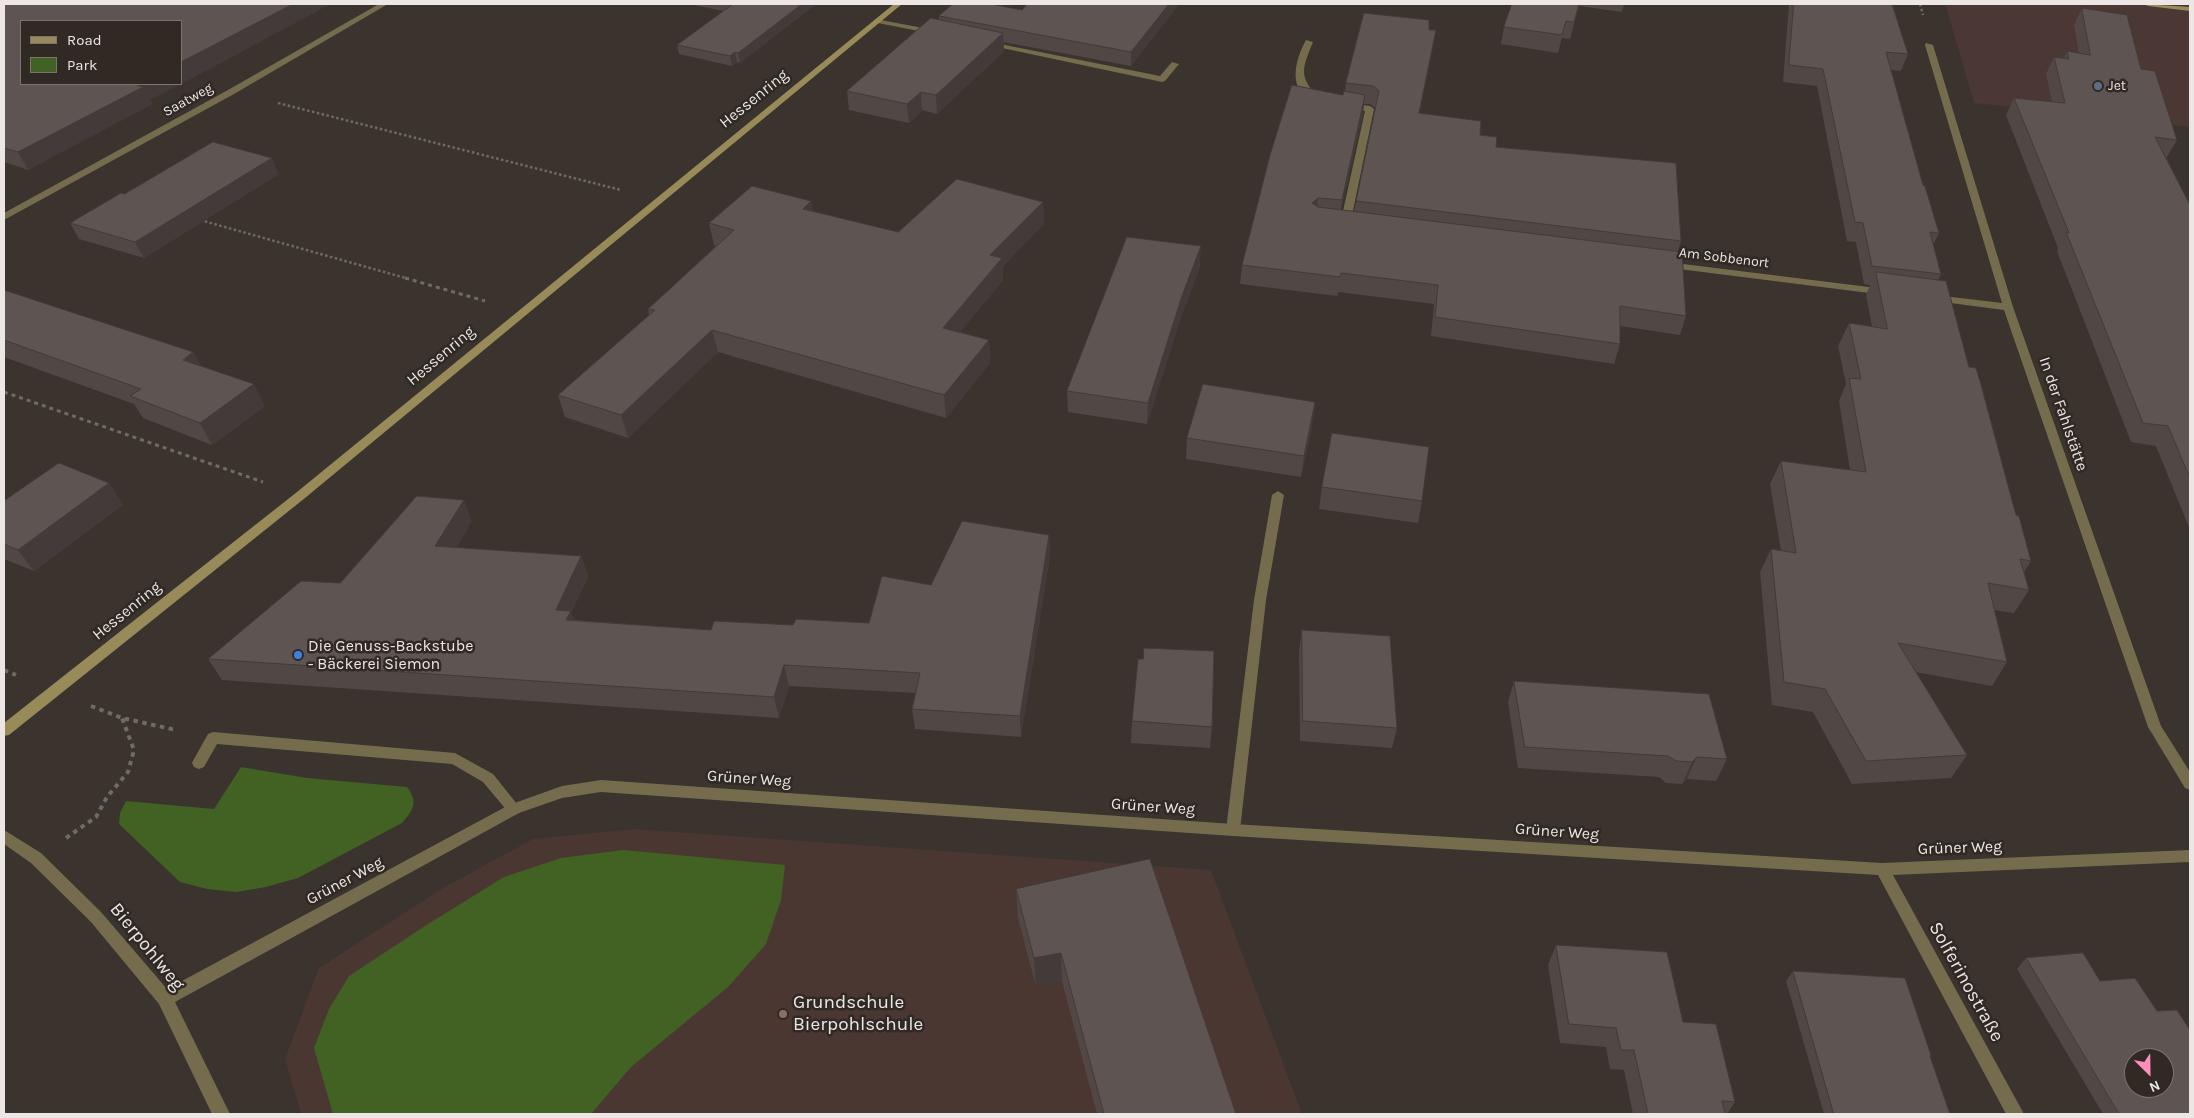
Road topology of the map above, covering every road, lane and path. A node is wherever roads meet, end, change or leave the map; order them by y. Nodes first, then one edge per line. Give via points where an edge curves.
1 (384, 4) edge
2 (898, 4) edge
3 (2148, 4) edge
4 (2190, 9) edge
5 (878, 20) junction
6 (945, 34) edge
7 (983, 42) edge
8 (1309, 42) dead end
9 (1929, 45) dead end
10 (1175, 64) dead end
11 (231, 92) junction
12 (658, 200) junction
13 (4, 217) edge
14 (192, 217) edge
15 (1345, 225) edge
16 (1652, 263) edge
17 (1899, 294) edge
18 (1929, 297) edge
19 (2008, 307) junction
20 (522, 312) junction
21 (4, 392) edge
22 (301, 495) junction
23 (1278, 495) dead end
24 (55, 690) junction
25 (122, 718) junction
26 (4, 731) edge
27 (214, 738) junction
28 (199, 763) dead end
29 (2190, 784) edge
30 (514, 810) junction
31 (1233, 830) junction
32 (4, 836) edge
33 (2190, 856) edge
34 (36, 858) junction
35 (1882, 869) junction
36 (165, 998) junction
37 (221, 1114) edge
38 (2015, 1114) edge

1 - 11 street, Saatweg
2 - 5 street, Hessenring
3 - 4 street
5 - 6 street
5 - 12 street, Hessenring
7 - 10 street via 1162,79
8 - 15 street via 1299,68 1302,85 1312,97 1370,109
9 - 19 street, In der Fahlstätte
11 - 12 path
11 - 13 street, Saatweg
12 - 20 street, Hessenring
14 - 20 path
16 - 17 street, Am Sobbenort
18 - 19 street
19 - 29 street, In der Fahlstätte via 2155,727
20 - 22 street, Hessenring
21 - 22 path
22 - 24 street, Hessenring
23 - 31 street via 1260,600
24 - 25 path
24 - 26 street, Hessenring
25 - 27 path
25 - 34 path via 134,750 128,772 107,797 96,817
27 - 28 street
27 - 30 street via 455,759 488,778
30 - 31 street, Grüner Weg via 562,792 601,786
30 - 36 street, Grüner Weg
31 - 35 street, Grüner Weg
32 - 34 street, Bierpohlweg
33 - 35 street, Grüner Weg
34 - 36 street, Bierpohlweg via 96,917
35 - 38 street, Solferinostraße
36 - 37 street, Bierpohlweg

